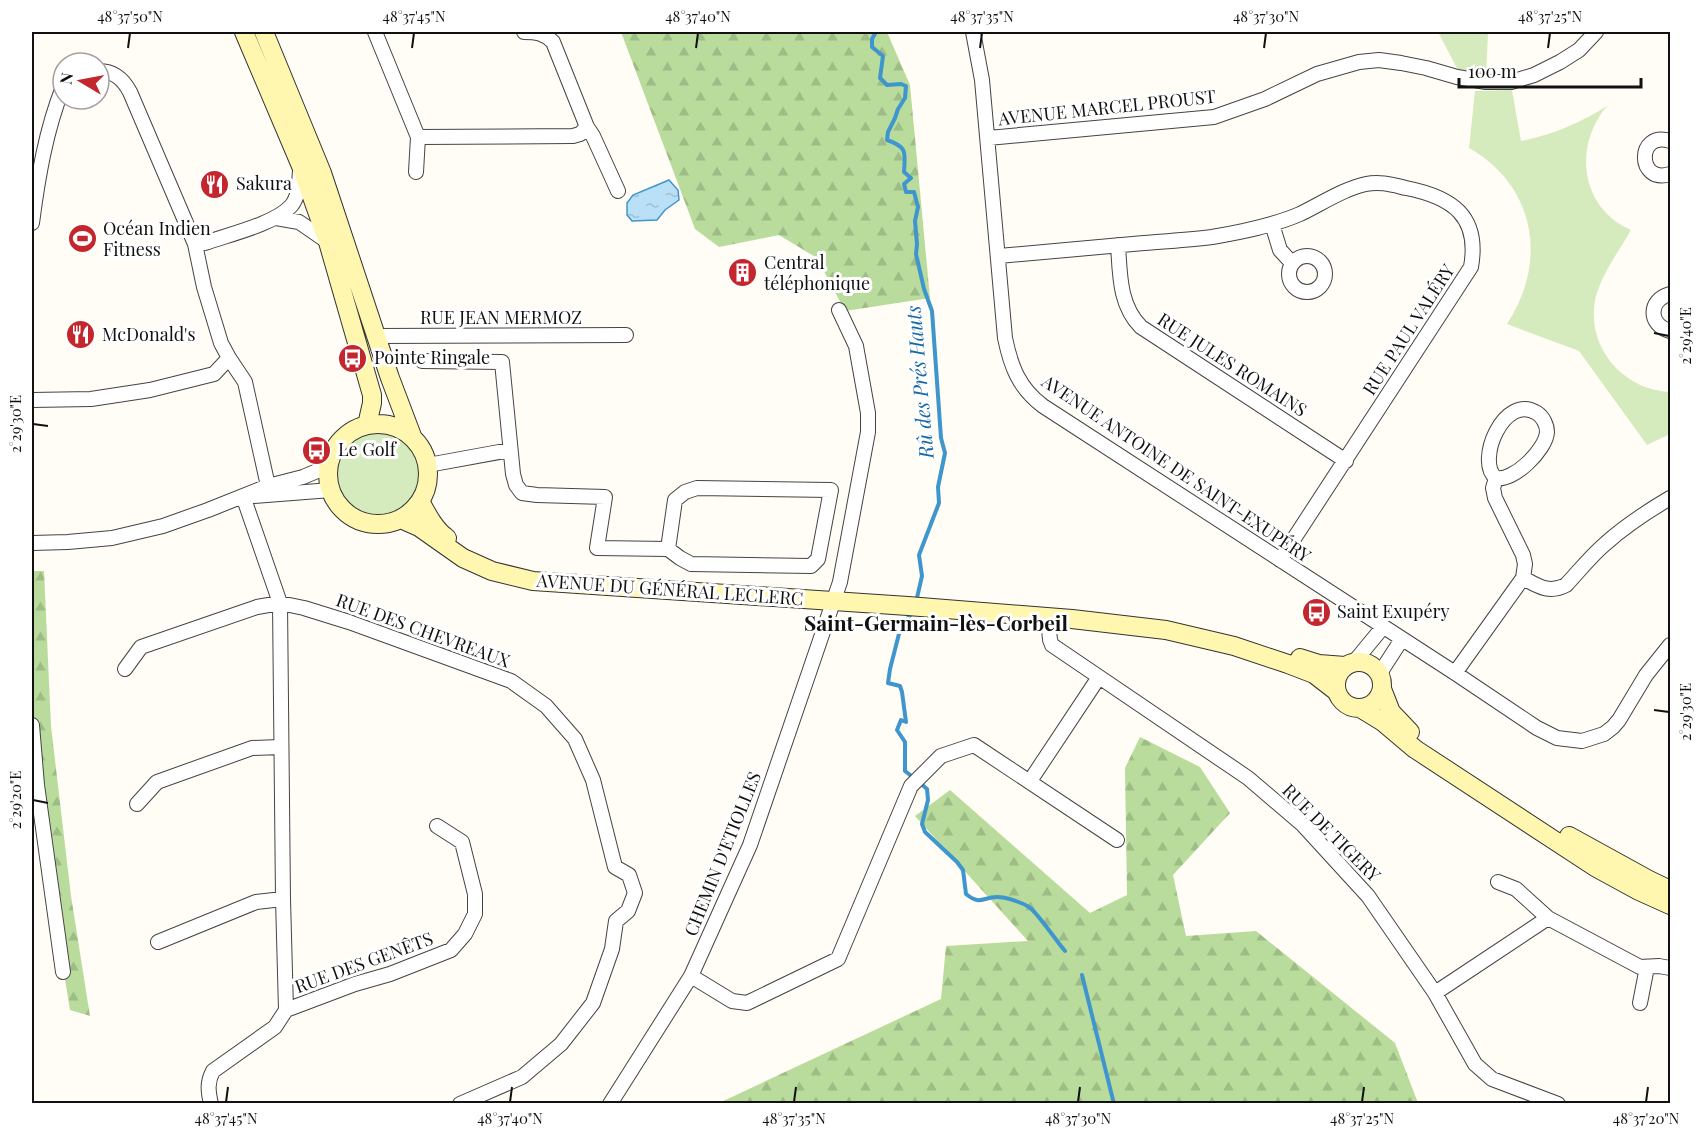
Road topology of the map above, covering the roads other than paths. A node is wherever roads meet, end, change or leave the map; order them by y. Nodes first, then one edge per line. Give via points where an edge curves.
1 (244, 32) edge
2 (264, 32) edge
3 (375, 32) edge
4 (524, 32) edge
5 (973, 32) edge
6 (1596, 32) edge
7 (543, 33) edge
8 (111, 73) edge
9 (55, 111) edge
10 (587, 127) junction
11 (418, 137) junction
12 (1670, 137) edge
13 (988, 138) junction
14 (301, 166) junction
15 (416, 172) dead end
16 (1671, 174) edge
17 (618, 191) dead end
18 (276, 218) junction
19 (32, 223) edge
20 (1272, 224) junction
21 (328, 242) junction
22 (195, 244) junction
23 (1118, 245) junction
24 (999, 256) junction
25 (1292, 263) dead end
26 (1671, 294) edge
27 (839, 310) dead end
28 (1671, 331) edge
29 (626, 335) dead end
30 (376, 336) junction
31 (229, 358) junction
32 (422, 361) dead end
33 (32, 400) edge
34 (367, 425) junction
35 (412, 436) junction
36 (510, 450) junction
37 (1346, 461) junction
38 (428, 465) junction
39 (329, 466) junction
40 (1496, 478) junction
41 (268, 486) junction
42 (331, 490) junction
43 (243, 496) junction
44 (1671, 498) edge
45 (420, 501) junction
46 (401, 519) junction
47 (32, 543) edge
48 (668, 549) junction
49 (1280, 560) junction
50 (1523, 578) junction
51 (836, 597) junction
52 (915, 602) junction
53 (280, 603) junction
54 (1055, 617) junction
55 (1383, 627) junction
56 (1401, 639) junction
57 (1671, 645) edge
58 (1350, 663) junction
59 (125, 669) dead end
60 (1455, 673) junction
61 (1099, 677) junction
62 (1381, 681) junction
63 (1336, 691) junction
64 (1360, 708) junction
65 (32, 725) edge
66 (280, 747) junction
67 (1030, 781) junction
68 (137, 804) dead end
69 (436, 826) dead end
70 (1117, 840) dead end
71 (1498, 882) dead end
72 (1670, 894) edge
73 (283, 899) junction
74 (1548, 918) junction
75 (158, 942) dead end
76 (1647, 967) junction
77 (1671, 968) edge
78 (63, 972) dead end
79 (691, 976) junction
80 (1435, 993) junction
81 (1640, 1003) dead end
82 (286, 1010) junction
83 (211, 1104) edge
84 (460, 1104) edge
85 (610, 1104) edge
86 (1558, 1104) edge

1 - 14 main road
2 - 30 main road via 322,173
3 - 11 street
4 - 7 street
5 - 13 street, AVENUE ANTOINE DE SAINT-EXUPÉRY
6 - 13 street, AVENUE MARCEL PROUST via 1560,62 1511,82 1486,82 1379,60 1359,62 1317,74 1265,99 1214,117
7 - 10 street via 553,42
8 - 22 street via 119,76 130,92
9 - 19 street
10 - 11 street via 573,136
10 - 17 street
11 - 15 street
12 - 16 street via 1653,141 1646,149 1645,159 1652,172
13 - 24 street, AVENUE ANTOINE DE SAINT-EXUPÉRY
14 - 18 street via 299,188 291,206
14 - 21 main road
18 - 21 street via 299,222
18 - 22 street
20 - 23 street, RUE PAUL VALÉRY via 1211,237
20 - 25 street via 1280,250
20 - 37 street, RUE PAUL VALÉRY via 1356,187 1382,183 1441,198 1454,206 1470,228 1471,267
21 - 34 main road via 372,395
22 - 31 street via 204,287
23 - 24 street, RUE PAUL VALÉRY
23 - 37 street, RUE JULES ROMAINS via 1124,298 1141,327
24 - 49 street, AVENUE ANTOINE DE SAINT-EXUPÉRY via 1005,338 1016,375 1029,396
26 - 28 street via 1660,298 1653,314 1659,326
27 - 51 street, CHEMIN D'ETIOLLES via 856,346 868,432
29 - 30 street, RUE JEAN MERMOZ
30 - 35 main road
31 - 33 street via 214,374 150,390 91,399
31 - 41 street via 245,382
32 - 36 street via 502,362
34 - 35 main road via 389,425
34 - 39 main road via 350,433 336,447
35 - 38 main road
36 - 38 street
36 - 48 street via 514,480 522,493 605,497 597,548
37 - 49 street, RUE PAUL VALÉRY
38 - 45 main road via 428,480
39 - 41 street
39 - 42 main road
40 - 40 street via 1505,478 1524,466 1546,440 1545,421 1534,411 1515,411 1499,426 1488,464
40 - 50 street via 1495,498 1525,560
41 - 43 street
42 - 43 street
42 - 46 main road via 339,505 365,522 381,524
43 - 47 street via 163,526 112,538
43 - 53 street
44 - 50 street via 1616,535 1566,585 1548,590
45 - 46 main road
45 - 51 main road, AVENUE DU GÉNÉRAL LECLERC via 443,535 466,550 494,564 534,574
46 - 51 main road, AVENUE DU GÉNÉRAL LECLERC via 419,526 463,558 492,571 533,581
48 - 48 street via 675,500 685,492 697,488 831,490 818,559 811,566 691,564
49 - 55 street, AVENUE ANTOINE DE SAINT-EXUPÉRY
50 - 60 street
51 - 52 main road, AVENUE DU GÉNÉRAL LECLERC
51 - 79 street, CHEMIN D'ETIOLLES via 750,845
52 - 54 main road, AVENUE DU GÉNÉRAL LECLERC
52 - 58 main road, AVENUE DU GÉNÉRAL LECLERC via 1172,621 1239,637 1319,664
53 - 59 street via 257,607 141,647
53 - 66 street
53 - 84 street, RUE DES CHEVREAUX via 349,622 511,681 546,706 575,739 593,780 615,867 629,875 635,893 628,911 616,921 612,950 593,1003 561,1044 522,1077
54 - 61 street, RUE DE TIGERY via 1049,633 1052,645
54 - 63 main road, AVENUE DU GÉNÉRAL LECLERC via 1166,630 1234,646 1314,674
55 - 56 street, AVENUE ANTOINE DE SAINT-EXUPÉRY
55 - 58 street
56 - 60 street, AVENUE ANTOINE DE SAINT-EXUPÉRY
56 - 62 street
57 - 60 street, AVENUE ANTOINE DE SAINT-EXUPÉRY via 1646,675 1619,720 1604,734 1582,741 1545,733
58 - 62 main road, AVENUE DU GÉNÉRAL LECLERC via 1369,663
58 - 63 main road via 1337,677
61 - 67 street
61 - 80 street, RUE DE TIGERY via 1248,777 1303,825 1368,896
62 - 64 main road via 1377,700
62 - 72 main road, AVENUE DU GÉNÉRAL LECLERC via 1390,712 1422,742 1578,842
63 - 64 main road, AVENUE DU GÉNÉRAL LECLERC via 1345,704
64 - 72 main road, AVENUE DU GÉNÉRAL LECLERC via 1415,749 1595,867 1639,891
65 - 78 street
66 - 68 street via 252,748 157,782
66 - 73 street
67 - 70 street
67 - 79 street via 975,745 941,756 911,786 838,959 747,1003 732,1001
69 - 82 street, RUE DES GENÊTS via 462,842 475,894 475,914 465,934 451,950
71 - 74 street via 1516,889
73 - 75 street via 256,902
73 - 82 street
74 - 76 street via 1640,967
74 - 80 street
76 - 77 street
76 - 81 street
79 - 85 street, CHEMIN D'ETIOLLES
80 - 86 street, RUE DE TIGERY via 1474,1064 1492,1079
82 - 83 street via 274,1027 213,1071 208,1092

